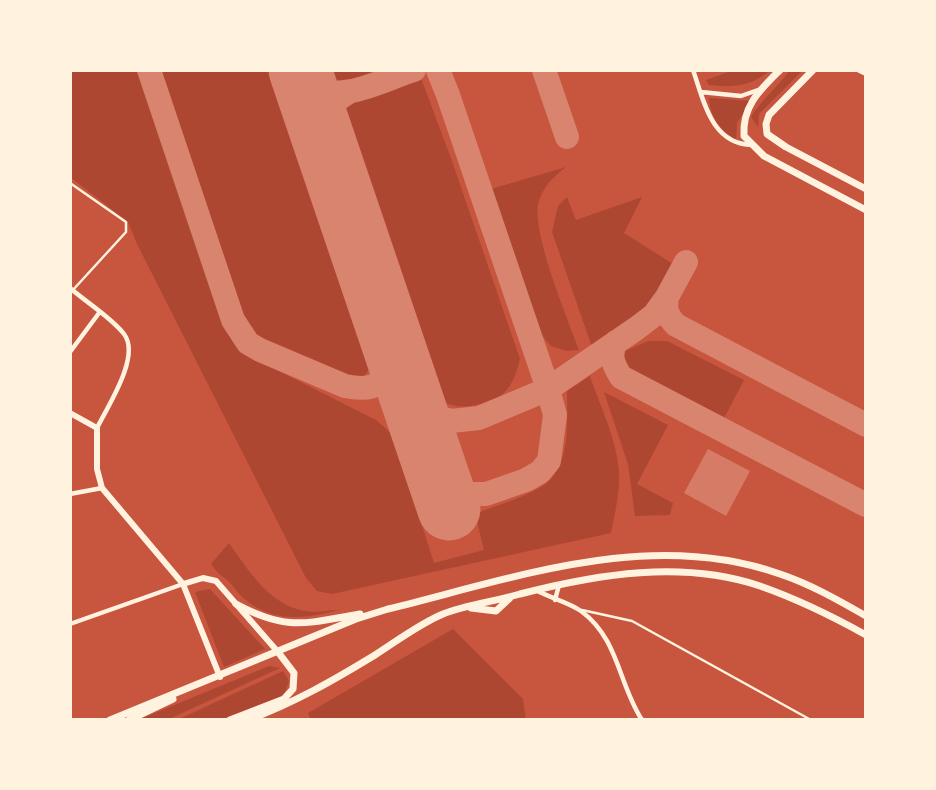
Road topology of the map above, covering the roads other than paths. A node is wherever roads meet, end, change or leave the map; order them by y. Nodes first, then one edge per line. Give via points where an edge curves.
1 (693, 70) edge
2 (780, 70) edge
3 (813, 70) edge
4 (858, 70) edge
5 (866, 74) edge
6 (761, 89) junction
7 (701, 92) junction
8 (752, 145) junction
9 (70, 183) edge
10 (866, 190) edge
11 (866, 210) edge
12 (71, 290) edge
13 (99, 313) junction
14 (70, 352) edge
15 (70, 413) edge
16 (97, 428) junction
17 (102, 488) junction
18 (70, 494) edge
19 (203, 578) junction
20 (183, 584) junction
21 (559, 585) junction
22 (536, 590) junction
23 (555, 600) junction
24 (190, 601) junction
25 (236, 604) junction
26 (388, 609) junction
27 (578, 609) junction
28 (866, 615) edge
29 (70, 624) edge
30 (866, 635) edge
31 (278, 652) junction
32 (256, 661) junction
33 (290, 665) junction
34 (220, 677) junction
35 (198, 685) junction
36 (110, 720) edge
37 (129, 720) edge
38 (230, 720) edge
39 (248, 720) edge
40 (642, 720) edge
41 (811, 720) edge

1 - 7 street
2 - 6 main road
3 - 10 main road via 769,115 765,128 769,136
4 - 5 street
6 - 7 street via 741,96
6 - 8 main road via 743,122 744,135
7 - 8 street via 716,128 736,144
8 - 11 main road via 764,156
9 - 12 lane via 126,222 126,232
12 - 13 street
13 - 14 street
13 - 16 street via 129,341 128,363
15 - 16 street
16 - 17 street
17 - 18 street
17 - 20 street
19 - 20 street
19 - 24 street via 193,585
19 - 25 street via 216,581
20 - 24 street
20 - 29 street
21 - 22 main road
21 - 23 street
21 - 30 main road via 643,572 722,578 758,585 804,603
22 - 23 street
22 - 39 main road via 445,613 285,706
23 - 27 street
24 - 34 street
25 - 26 main road via 270,621 299,625
25 - 31 street
26 - 28 main road via 592,561 661,554 725,559 779,573
26 - 31 main road
27 - 40 street via 609,641
27 - 41 lane via 632,621
31 - 32 main road
31 - 33 main road
32 - 33 main road
32 - 34 main road
33 - 38 main road via 294,681 284,699
34 - 35 main road
35 - 36 main road
35 - 37 main road

